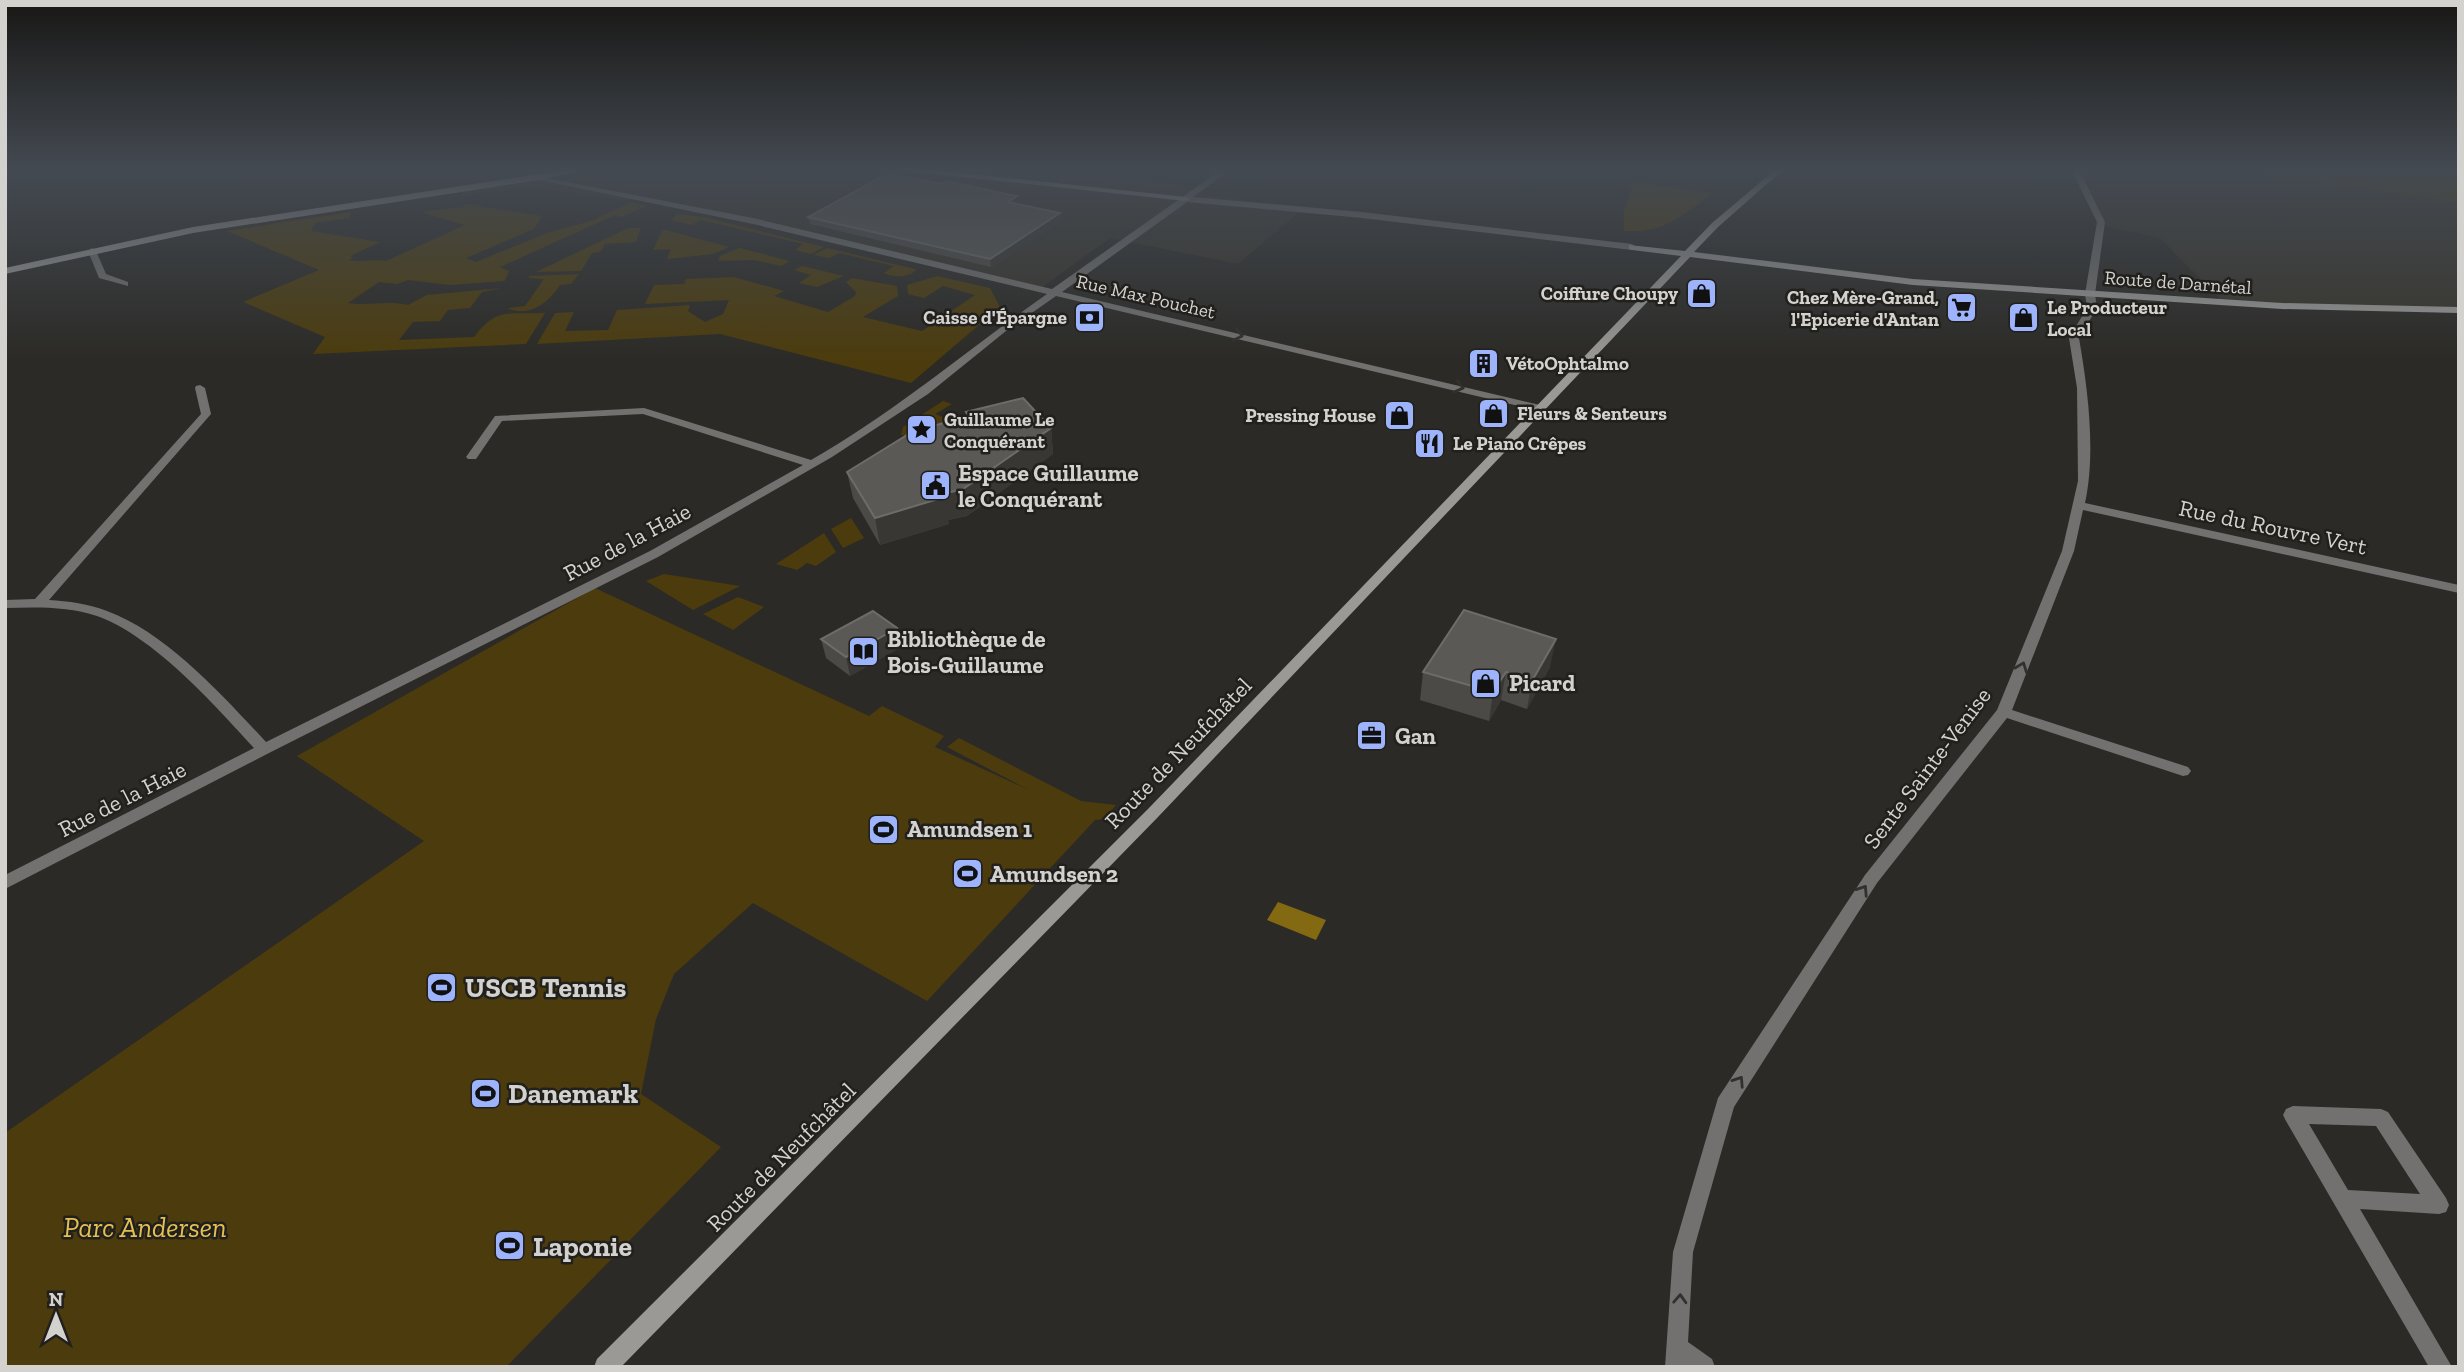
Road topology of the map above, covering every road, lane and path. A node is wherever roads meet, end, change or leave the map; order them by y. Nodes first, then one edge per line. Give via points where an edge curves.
1 (186, 233) edge
2 (803, 233) edge
3 (1137, 233) edge
4 (1515, 233) edge
5 (1709, 233) edge
6 (2099, 233) edge
7 (1633, 247) joint
8 (92, 251) junction
9 (1686, 254) junction
10 (5, 271) edge
11 (125, 284) dead end
12 (1052, 293) junction
13 (2090, 294) junction
14 (2459, 310) edge
15 (200, 388) dead end
16 (1540, 408) junction
17 (472, 457) dead end
18 (811, 464) junction
19 (2078, 505) junction
20 (2459, 589) edge
21 (40, 602) junction
22 (5, 604) edge
23 (2004, 712) junction
24 (264, 749) junction
25 (2183, 771) dead end
26 (5, 883) edge
27 (2343, 1199) junction
28 (1677, 1357) edge
29 (605, 1367) edge
30 (1704, 1367) edge
31 (2441, 1367) edge

1 - 8 main road
2 - 12 street, Rue Max Pouchet
3 - 12 street, Rue de la Haie
4 - 7 street
5 - 9 main road, Route de Neufchâtel
6 - 13 street, Sente Sainte-Venise
7 - 9 main road, Route de Darnétal
8 - 10 main road
8 - 11 street via 102,276
9 - 13 main road, Route de Darnétal via 1913,282
9 - 16 main road, Route de Neufchâtel
12 -> 16 street, Rue Max Pouchet
12 - 18 street, Rue de la Haie via 925,392
13 - 14 main road, Route de Darnétal via 2282,306
13 - 19 street, Sente Sainte-Venise via 2092,308 2074,338 2082,388 2084,481
15 - 21 street via 206,414
16 - 29 main road, Route de Neufchâtel via 1153,813
17 - 18 street via 499,418 644,411
18 - 24 street, Rue de la Haie via 654,554
19 - 20 street, Rue du Rouvre Vert
23 -> 19 street, Sente Sainte-Venise via 2073,530
21 - 22 street
21 - 24 street via 102,613 145,636
23 - 25 street
28 -> 23 street, Sente Sainte-Venise via 1683,1252 1725,1104 1871,879
24 - 26 street, Rue de la Haie
27 - 27 street via 2328,1175 2293,1115 2382,1118 2439,1205
27 - 31 street
28 - 30 street

